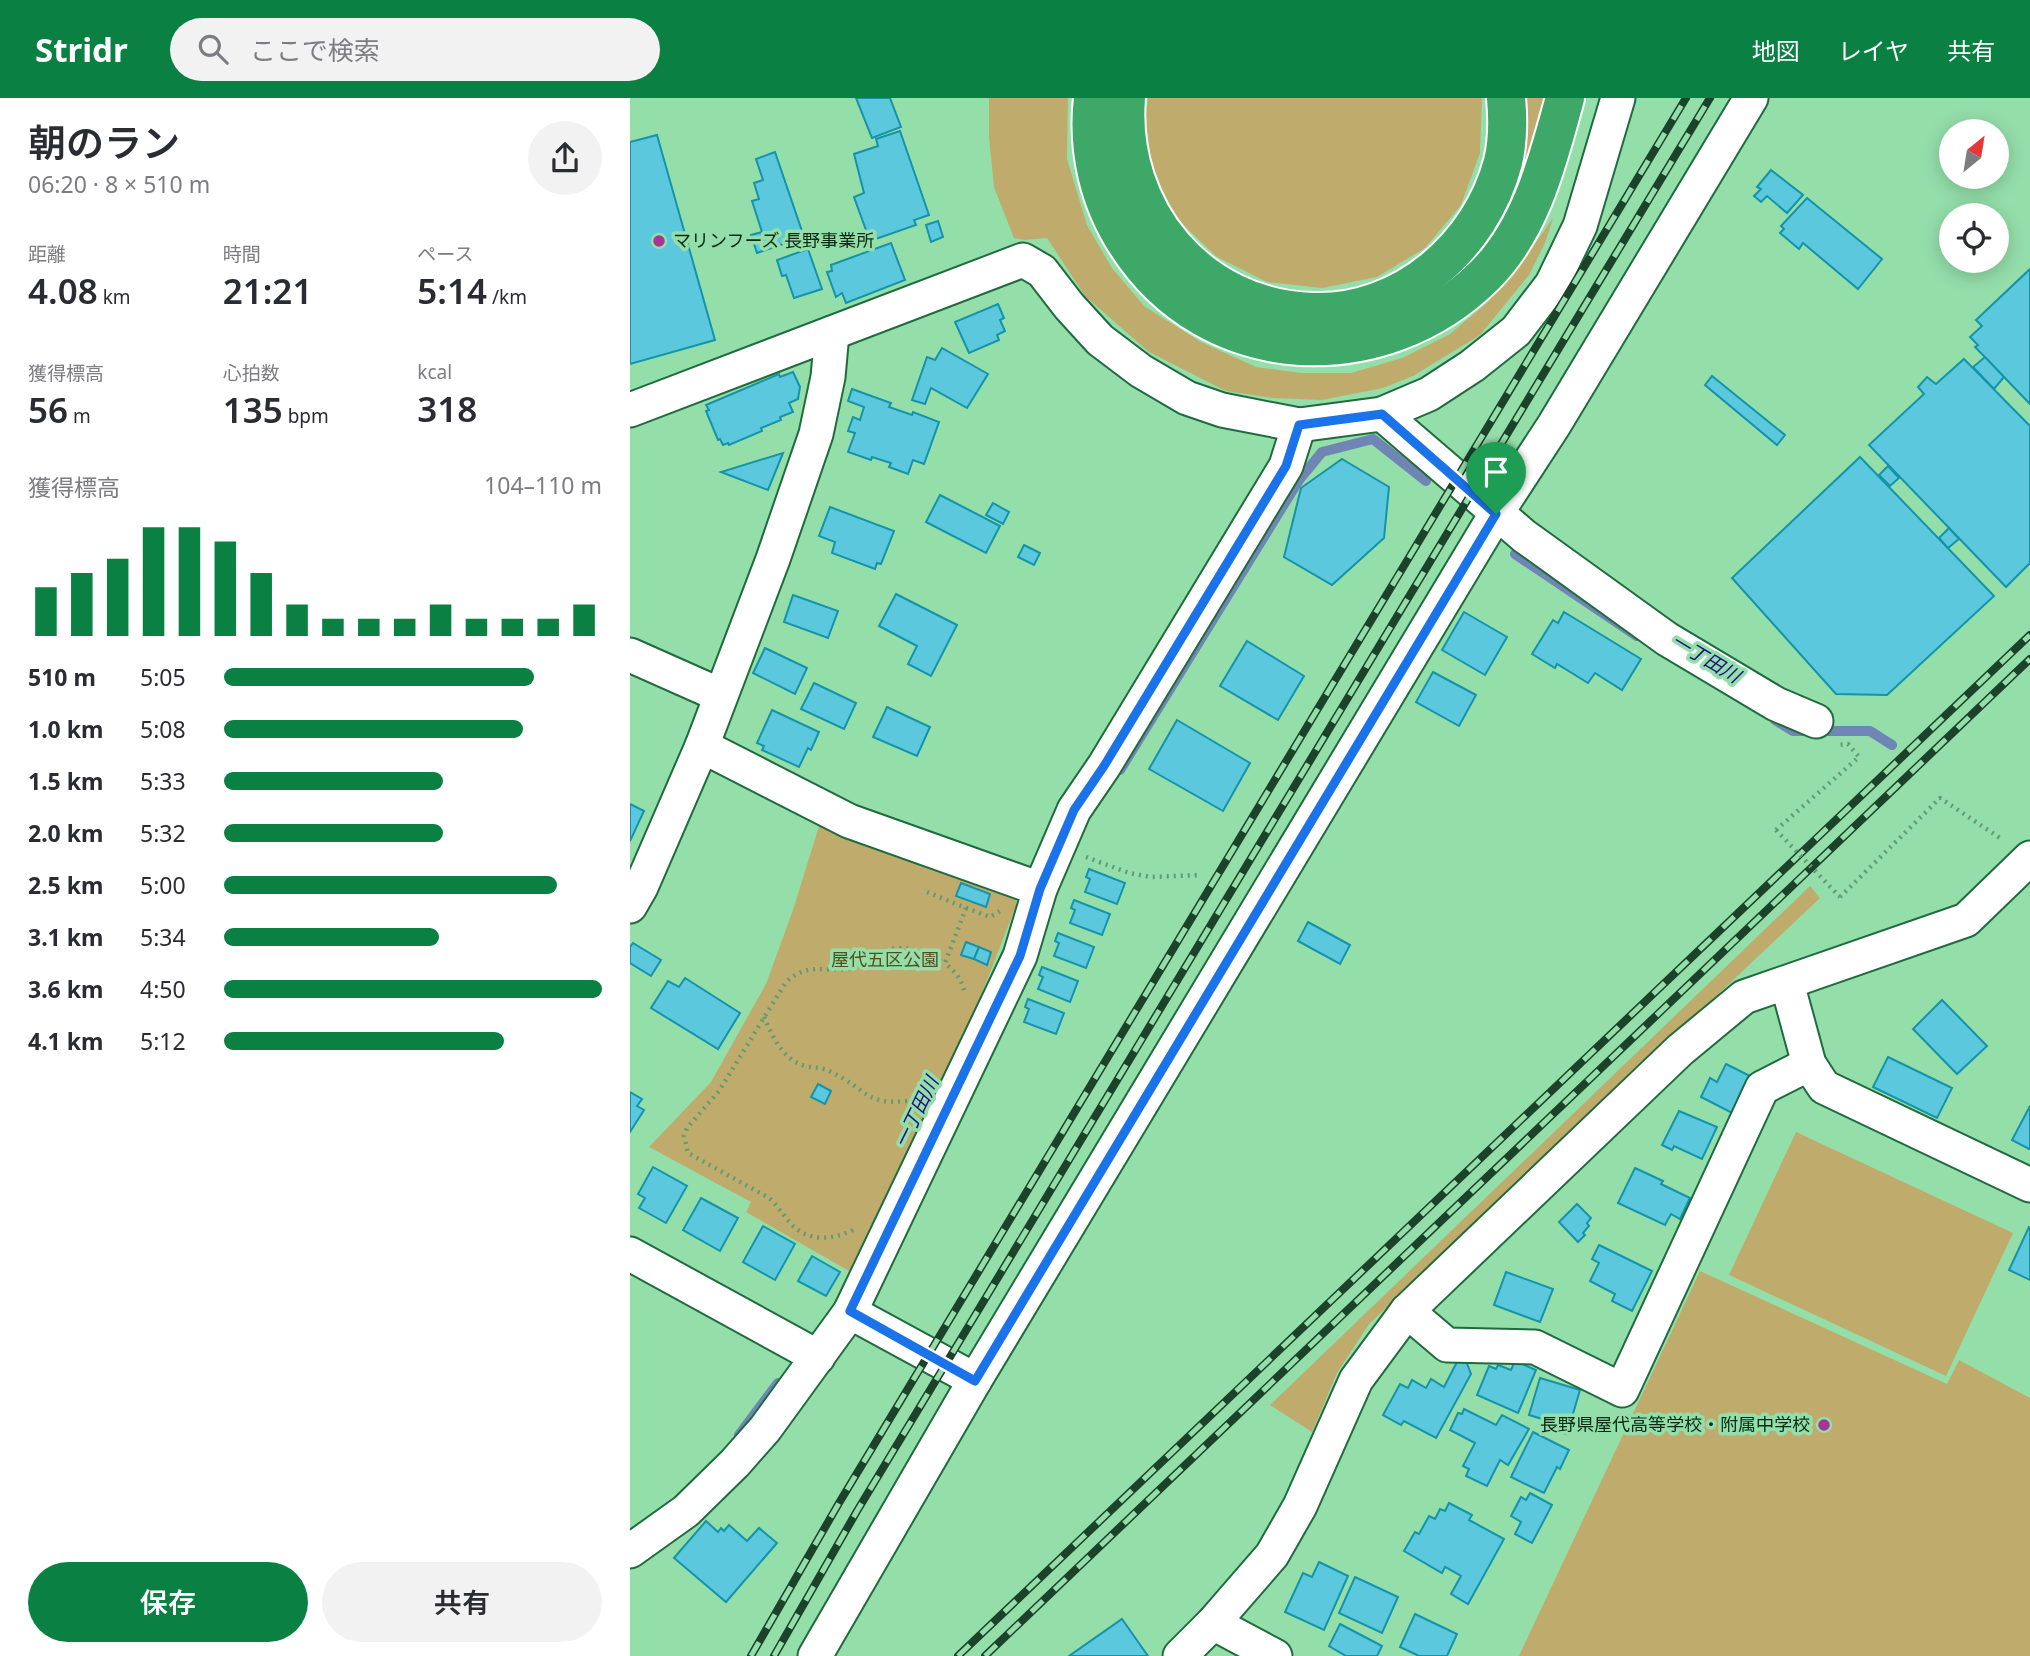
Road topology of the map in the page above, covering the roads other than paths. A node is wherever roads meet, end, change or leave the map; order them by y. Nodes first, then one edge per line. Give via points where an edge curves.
1 (1093, 98) edge
2 (1126, 98) edge
3 (1506, 98) edge
4 (1565, 98) edge
5 (1618, 98) edge
6 (1751, 98) edge
7 (832, 333) junction
8 (630, 410) edge
9 (1382, 414) junction
10 (1299, 425) junction
11 (1496, 514) junction
12 (630, 654) edge
13 (720, 695) junction
14 (1816, 722) dead end
15 (702, 746) junction
16 (2030, 858) edge
17 (1045, 875) junction
18 (630, 906) edge
19 (1787, 984) junction
20 (1809, 1064) junction
21 (2030, 1185) edge
22 (630, 1254) edge
23 (850, 1311) junction
24 (1407, 1311) junction
25 (818, 1357) junction
26 (975, 1381) junction
27 (630, 1551) edge
28 (1213, 1623) junction
29 (815, 1656) edge
30 (1180, 1656) edge
31 (1275, 1656) edge

1 - 4 highway via 1092,152 1100,191 1139,262 1165,291 1198,315 1267,343 1308,347 1348,345 1423,322 1487,273 1530,208
2 - 3 highway via 1124,125 1140,197 1180,256 1242,297 1275,308 1314,313 1384,299 1445,261 1471,231 1489,199 1503,161
5 - 9 street via 1580,226 1552,284 1516,331 1472,366 1429,394
6 - 11 street via 1555,425
7 - 8 street
7 - 10 street via 1023,260 1042,271 1100,340 1140,371 1186,398
7 - 13 street via 816,434
9 - 10 street
9 - 11 street
10 - 17 street via 1286,466 1074,810
11 - 14 street via 1667,639 1776,704
11 - 26 street
12 - 13 street
13 - 15 street
15 - 17 street via 849,821
15 - 18 street
16 - 19 street via 1966,920
17 - 23 street via 1020,956
19 - 20 street
19 - 24 street via 1744,997 1680,1050
20 - 21 street via 1824,1087
20 - 24 street via 1762,1088 1622,1390 1535,1348 1447,1345
22 - 25 street
23 - 25 street
23 - 26 street
24 - 28 street via 1356,1380 1300,1506 1272,1555
25 - 27 street via 735,1463 686,1511
26 - 29 street
28 - 30 street
28 - 31 street

